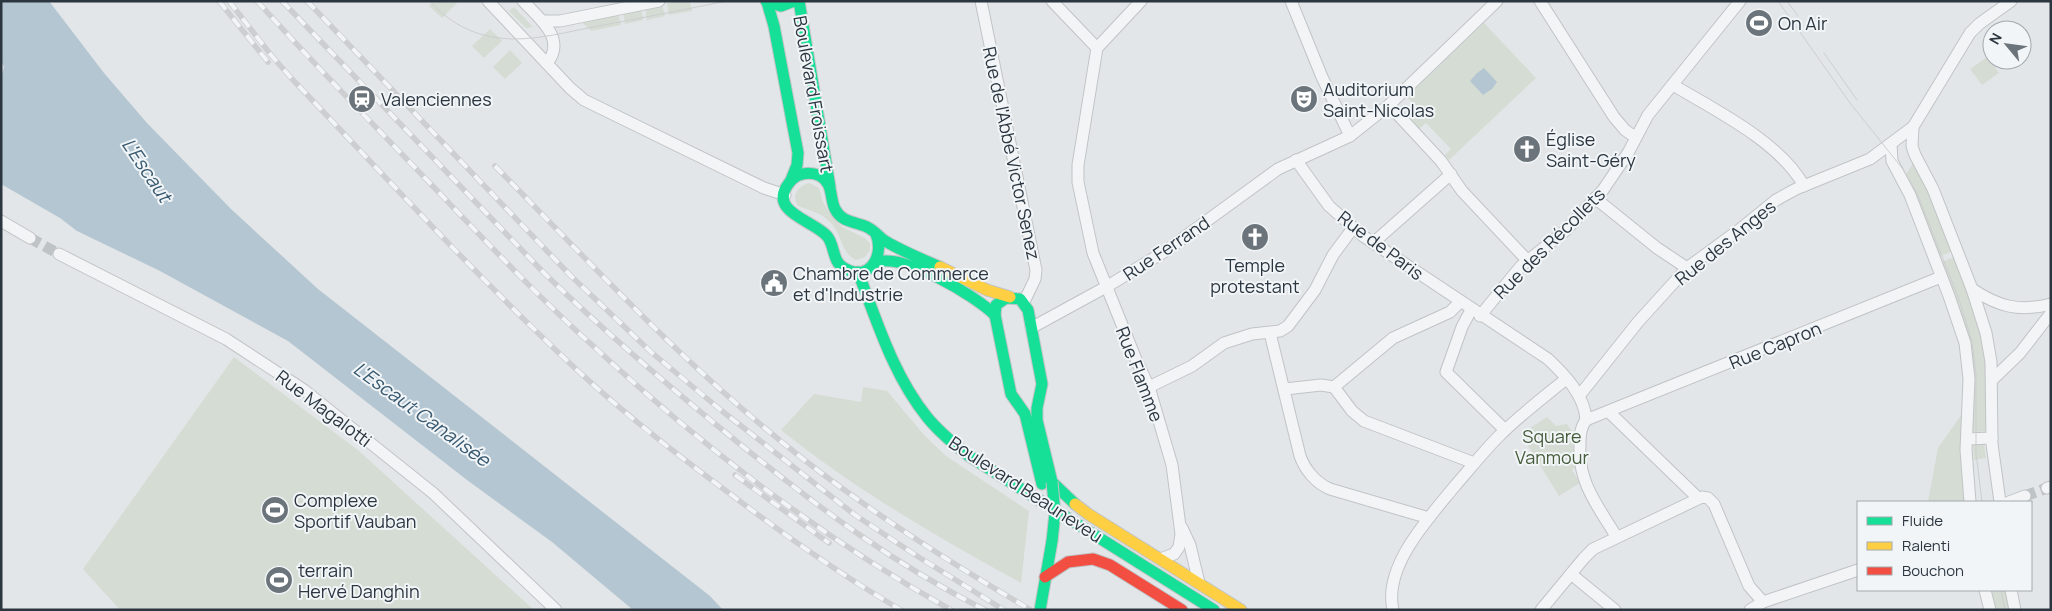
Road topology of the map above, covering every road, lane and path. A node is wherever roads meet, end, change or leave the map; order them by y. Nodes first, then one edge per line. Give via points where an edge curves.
1 (488, 1) edge
2 (523, 1) edge
3 (660, 1) edge
4 (794, 1) edge
5 (799, 1) edge
6 (981, 1) edge
7 (1052, 1) edge
8 (1141, 1) edge
9 (1291, 1) edge
10 (1498, 1) edge
11 (1540, 1) edge
12 (1740, 1) edge
13 (2011, 1) edge
14 (766, 2) edge
15 (542, 21) junction
16 (1097, 48) junction
17 (547, 63) junction
18 (1673, 85) junction
19 (1389, 105) junction
20 (1913, 126) junction
21 (1350, 136) junction
22 (1636, 137) junction
23 (1890, 145) junction
24 (1912, 146) junction
25 (1296, 160) junction
26 (1450, 174) junction
27 (791, 180) junction
28 (1804, 186) junction
29 (830, 187) junction
30 (784, 195) junction
31 (1595, 198) junction
32 (1, 221) edge
33 (1353, 228) junction
34 (876, 234) junction
35 (30, 238) tunnel mouth
36 (1373, 243) junction
37 (59, 254) tunnel mouth
38 (1527, 260) junction
39 (877, 262) junction
40 (1687, 268) junction
41 (858, 272) junction
42 (1941, 277) junction
43 (1106, 287) junction
44 (1972, 289) junction
45 (1010, 297) junction
46 (1024, 302) junction
47 (1460, 302) junction
48 (2051, 304) edge
49 (1476, 313) junction
50 (2051, 313) edge
51 (995, 315) junction
52 (1031, 328) junction
53 (1270, 333) junction
54 (1566, 379) junction
55 (1992, 380) junction
56 (1149, 387) junction
57 (1334, 387) junction
58 (1284, 389) junction
59 (1040, 395) junction
60 (1016, 400) junction
61 (1581, 401) junction
62 (1609, 412) junction
63 (1586, 420) junction
64 (1505, 430) junction
65 (1992, 438) junction
66 (1967, 439) junction
67 (1474, 463) junction
68 (1047, 483) junction
69 (2025, 496) tunnel mouth
70 (1698, 498) junction
71 (1970, 501) edge
72 (2000, 501) edge
73 (2012, 501) edge
74 (1429, 518) junction
75 (1178, 522) junction
76 (1616, 536) junction
77 (1160, 559) junction
78 (1857, 570) edge
79 (1570, 574) junction
80 (1044, 582) junction
81 (1199, 583) junction
82 (1985, 591) edge
83 (2011, 591) edge
84 (1764, 606) edge
85 (556, 610) edge
86 (1040, 610) edge
87 (1182, 610) edge
88 (1214, 610) edge
89 (1241, 610) edge
90 (1393, 610) edge
91 (1541, 610) edge
92 (1615, 610) edge
93 (1750, 610) edge
94 (1990, 610) edge
95 (2015, 610) edge

1 - 17 street
2 - 15 street
3 - 15 street via 560,21
4 - 14 main road, Boulevard Froissart via 781,6
5 - 29 main road, Boulevard Froissart
6 - 46 street, Rue de l'Abbé Victor Senez via 1036,270
7 - 16 street
8 - 16 street
9 - 21 street
10 - 19 street
11 - 22 street via 1614,117
12 - 18 street, Rue des Récollets
13 - 20 street via 1970,33
14 - 27 main road, Boulevard Froissart via 774,26 798,153
15 - 17 street via 555,43 553,55
16 - 43 street, Rue Flamme via 1078,182 1089,240
17 - 30 street via 588,102
18 - 22 street, Rue des Récollets via 1648,115
18 - 28 street via 1766,143
19 - 21 street
19 - 26 street
20 - 23 street, Rue des Anges
20 - 24 street
21 - 25 street
22 - 31 street, Rue des Récollets via 1616,172
23 - 24 street via 1906,141
23 - 28 street, Rue des Anges via 1864,162
23 - 42 street via 1892,162 1910,194
24 - 44 street via 1933,189
25 - 33 street, Rue de Paris via 1329,206
25 - 43 street, Rue Ferrand via 1267,175 1173,246
26 - 36 street
26 - 38 street
27 - 29 main road via 801,174 813,173
27 - 30 main road, Boulevard Froissart
28 - 40 street, Rue des Anges via 1776,200
29 - 34 main road, Boulevard Froissart via 833,204 840,216
30 - 41 main road via 792,214 828,237 839,264 848,271
31 - 38 street, Rue des Récollets via 1565,231
31 - 40 street
32 - 35 street
33 - 36 street, Rue de Paris
33 - 53 street via 1292,323
34 - 39 main road via 881,248
34 - 45 main road, Boulevard Froissart via 982,287
36 - 47 street, Rue de Paris
37 - 85 street, Rue Magalotti via 226,339 292,382 433,493
38 - 49 street, Rue des Récollets
39 - 41 main road via 868,270
39 - 51 main road via 890,260 909,266 977,299
40 - 61 street, Rue des Anges via 1638,322
41 - 88 main road, Boulevard Beauneveu via 900,378 920,410 941,433 969,456
42 - 62 street, Rue Capron
42 - 66 street via 1966,352 1969,379
43 - 52 street, Rue Ferrand
43 - 56 street, Rue Flamme
44 - 48 street via 1991,301 2010,307 2033,308
44 - 55 street via 1987,338
45 - 46 main road, Boulevard Froissart
45 - 51 main road via 998,302
46 - 52 main road
47 - 49 street, Rue de Paris
47 - 57 street via 1450,312 1387,342
49 - 54 street, Rue de Paris via 1548,359
49 - 64 street, Rue des Récollets via 1464,322 1446,372
50 - 55 street via 2020,353
51 - 60 main road via 1011,394
52 - 59 main road via 1042,384
53 - 56 street via 1252,334 1224,343 1192,366
53 - 58 street
54 - 61 street, Rue de Paris
54 - 64 street
55 - 65 street
56 - 75 street, Rue Flamme via 1172,465
57 - 58 street via 1321,385
57 - 67 street via 1364,422
58 - 74 street via 1302,461 1318,482 1330,489
59 - 60 main road via 1032,402
59 - 68 main road via 1037,420
60 - 68 main road via 1025,414
61 - 63 street
62 - 63 street, Rue Capron
62 - 70 street
63 - 76 street via 1580,436 1581,472 1586,487
64 - 67 street
65 - 66 street
65 - 72 street
66 - 71 street
67 - 74 street
68 - 77 main road via 1088,514
68 - 80 main road, bridge via 1055,513
69 - 73 street
70 - 76 street
70 - 84 street via 1706,497 1714,504 1749,586
74 - 90 street via 1405,554 1392,589
75 - 77 street, Rue Flamme via 1181,534 1179,548 1170,557
75 - 81 street, Rue Flamme via 1188,539
76 - 79 street via 1589,552
77 - 81 main road
78 - 84 street
79 - 91 street
79 - 92 street
80 - 86 main road
80 - 87 main road via 1068,562 1093,559 1110,565
81 - 89 main road
82 - 94 street
83 - 95 street
84 - 93 street

